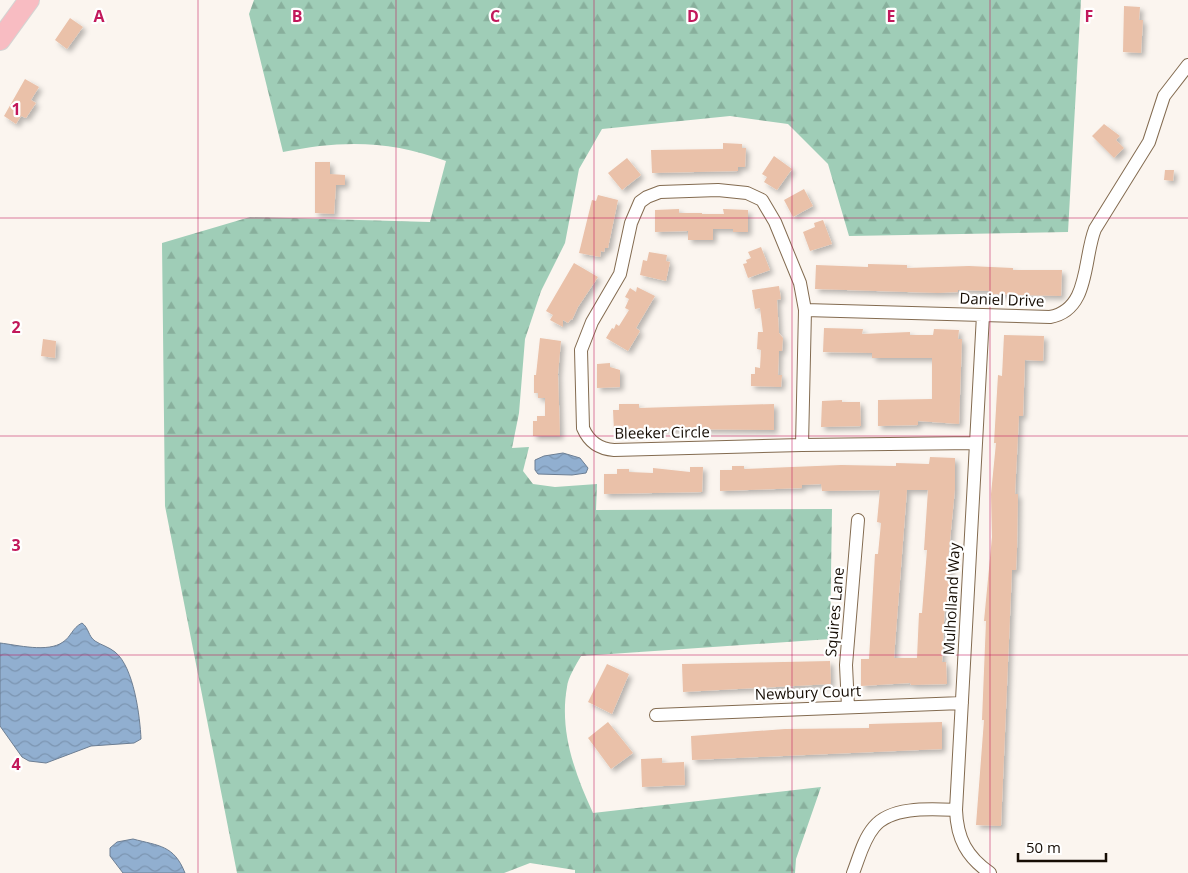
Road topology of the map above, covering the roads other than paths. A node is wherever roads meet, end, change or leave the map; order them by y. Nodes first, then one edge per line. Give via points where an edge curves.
1 (29, 0) edge
2 (0, 40) edge
3 (1188, 65) edge
4 (805, 310) junction
5 (983, 315) junction
6 (976, 443) junction
7 (802, 445) junction
8 (858, 520) dead end
9 (962, 703) junction
10 (848, 707) junction
11 (656, 715) dead end
12 (956, 810) junction
13 (853, 873) edge
14 (990, 873) edge

1 - 2 main road
3 - 5 street, Daniel Drive via 1164,96 1149,142 1095,229 1075,304 1068,311 1050,317
4 - 5 street, Daniel Drive
4 - 7 street, Bleeker Circle
4 - 7 street, Bleeker Circle via 795,271 775,222 762,200 731,190 660,192 647,196 635,211 620,274 583,341 579,360 583,428 589,439 600,447 614,450
5 - 6 street, Mulholland Way
6 - 7 street, Bleeker Circle
6 - 9 street, Mulholland Way
8 - 10 street, Squires Lane via 846,665
9 - 10 street, Newbury Court
9 - 12 street, Mulholland Way
10 - 11 street, Newbury Court
12 - 13 street via 916,811 885,819 868,835
12 - 14 street, Mulholland Way via 956,825 965,848 971,858

